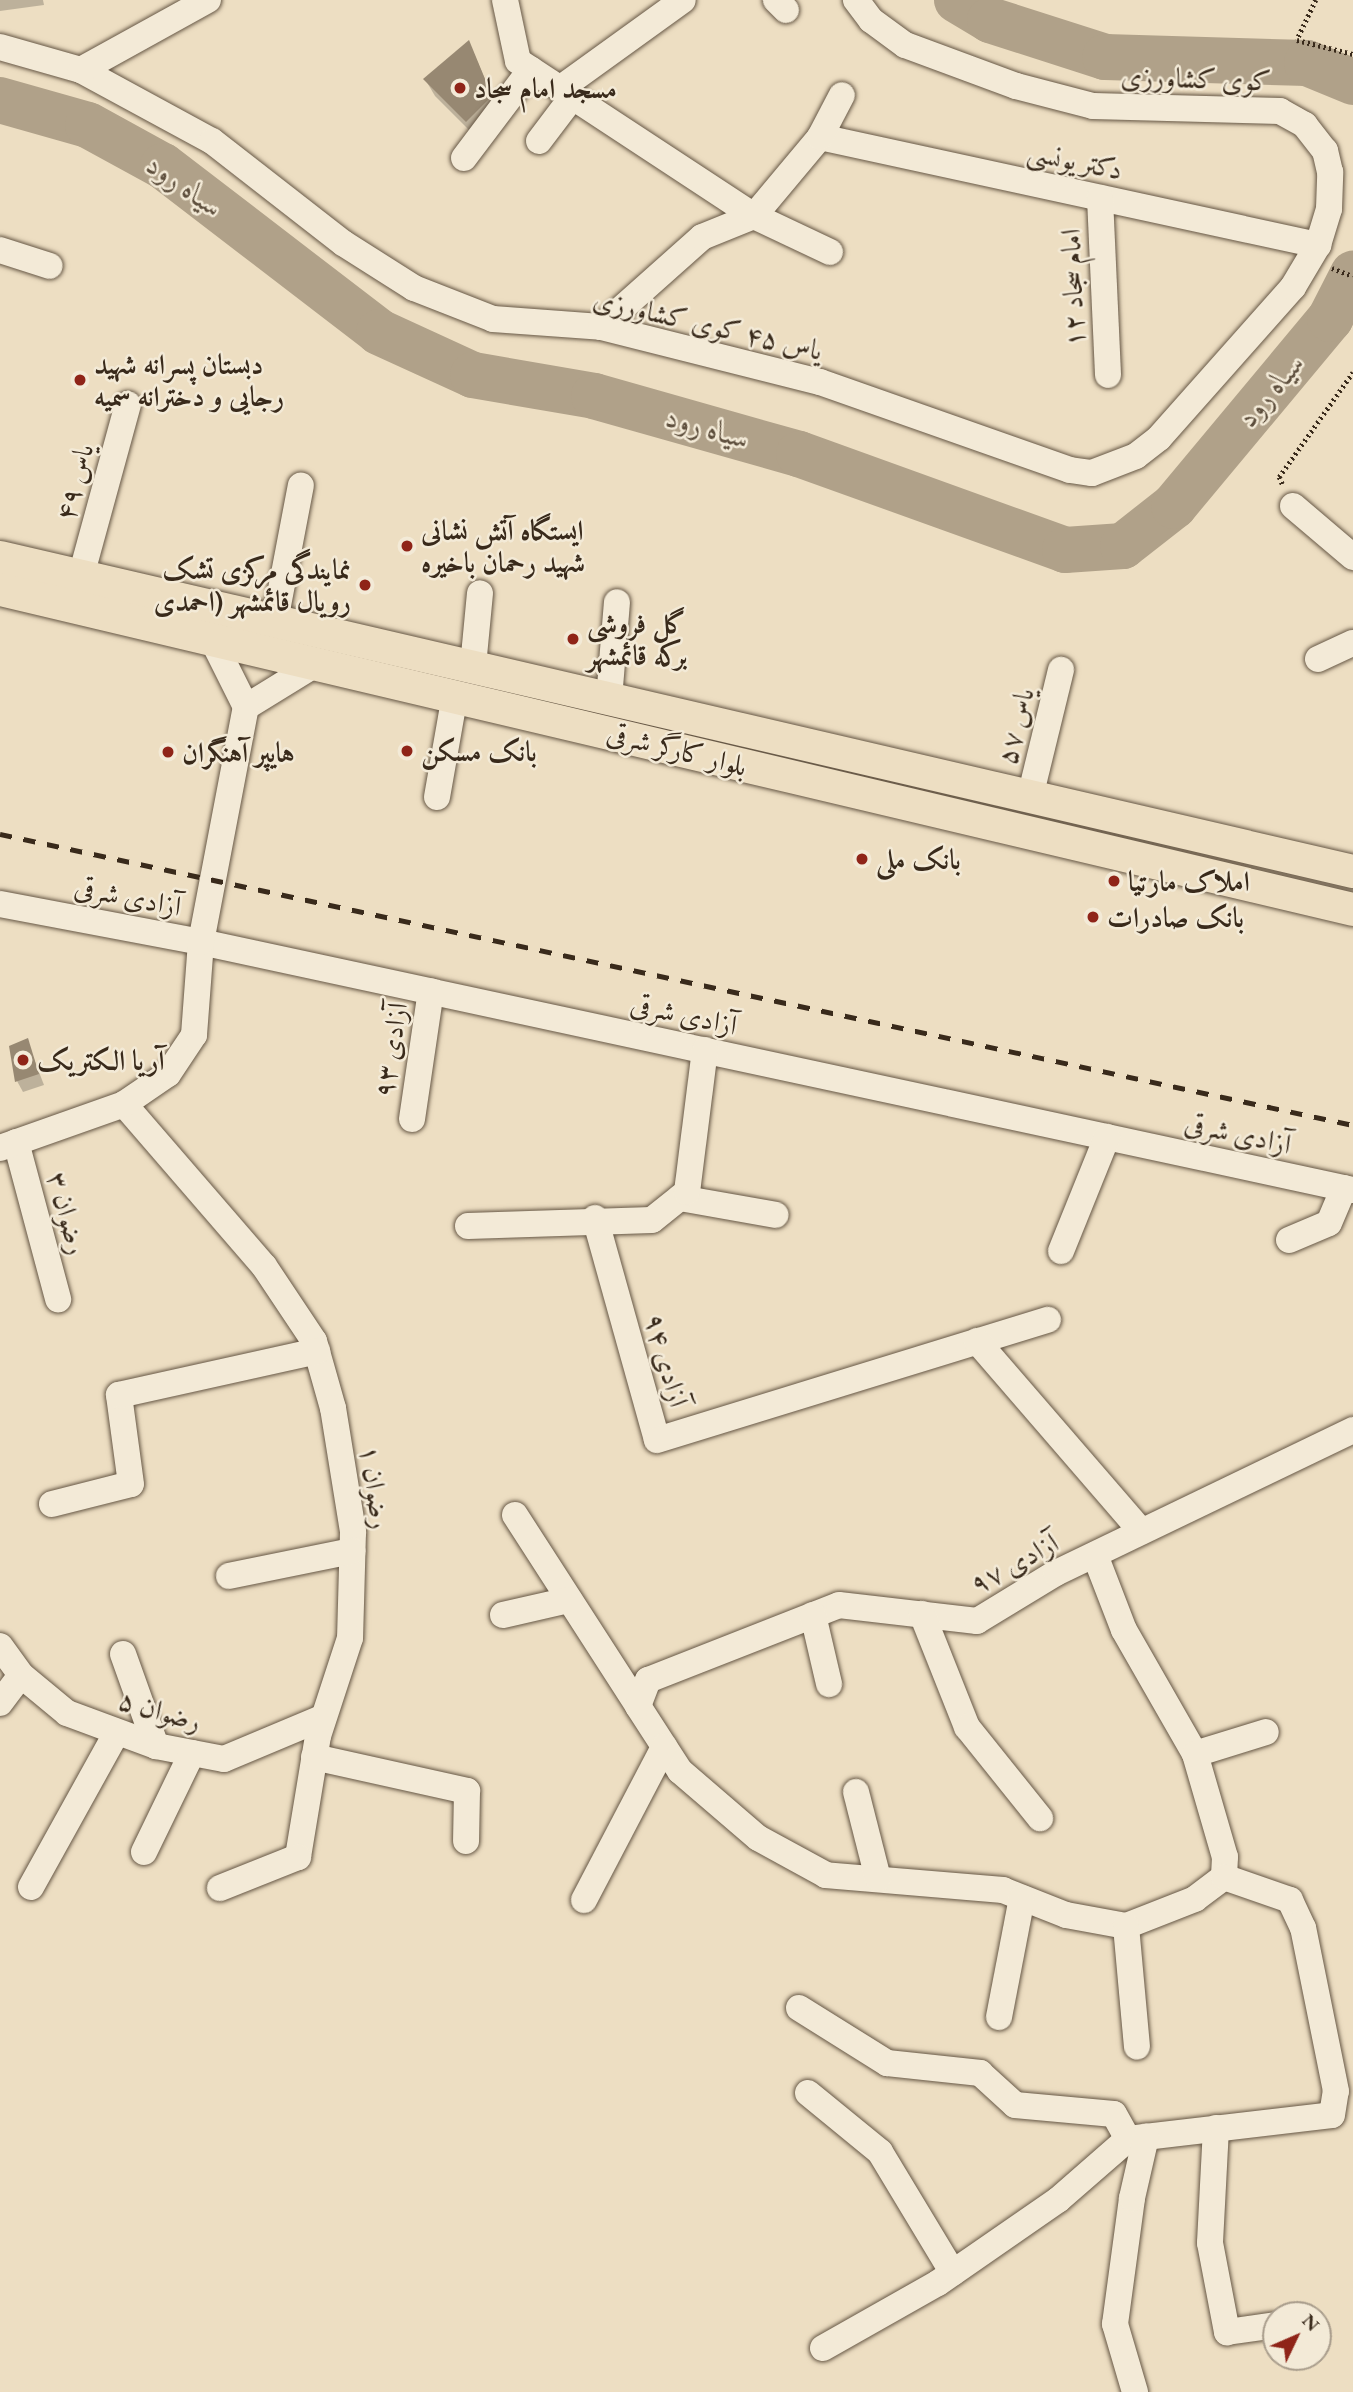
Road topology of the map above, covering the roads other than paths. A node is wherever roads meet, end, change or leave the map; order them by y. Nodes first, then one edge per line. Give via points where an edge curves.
1 (208, 0) edge
2 (505, 0) edge
3 (682, 0) edge
4 (856, 0) edge
5 (0, 47) edge
6 (531, 69) junction
7 (81, 70) junction
8 (567, 92) junction
9 (842, 95) dead end
10 (820, 137) junction
11 (539, 141) dead end
12 (464, 158) dead end
13 (1100, 198) junction
14 (754, 216) junction
15 (1318, 245) junction
16 (0, 250) edge
17 (830, 252) dead end
18 (50, 266) dead end
19 (601, 327) junction
20 (1108, 375) dead end
21 (128, 404) dead end
22 (1159, 438) joint
23 (302, 485) dead end
24 (1293, 506) road end
25 (0, 557) edge
26 (1353, 557) edge
27 (81, 576) junction
28 (0, 589) edge
29 (480, 593) dead end
30 (617, 602) dead end
31 (275, 621) junction
32 (212, 639) junction
33 (1353, 643) edge
34 (1318, 659) dead end
35 (316, 664) junction
36 (473, 666) junction
37 (1061, 670) dead end
38 (455, 695) junction
39 (609, 699) junction
40 (246, 707) junction
41 (763, 735) junction
42 (756, 768) junction
43 (437, 797) dead end
44 (1030, 797) junction
45 (1353, 871) edge
46 (0, 904) edge
47 (1353, 909) edge
48 (201, 942) junction
49 (431, 991) junction
50 (705, 1051) junction
51 (124, 1104) junction
52 (412, 1119) dead end
53 (1107, 1137) junction
54 (8, 1145) edge
55 (1348, 1189) edge
56 (680, 1198) junction
57 (776, 1215) dead end
58 (594, 1218) junction
59 (468, 1226) dead end
60 (1289, 1240) dead end
61 (1061, 1251) dead end
62 (58, 1299) dead end
63 (1048, 1320) dead end
64 (977, 1341) junction
65 (317, 1351) junction
66 (1353, 1430) edge
67 (52, 1504) dead end
68 (515, 1515) dead end
69 (1141, 1531) junction
70 (352, 1551) junction
71 (1095, 1555) junction
72 (229, 1576) dead end
73 (569, 1600) junction
74 (922, 1614) junction
75 (503, 1615) dead end
76 (813, 1615) junction
77 (0, 1646) edge
78 (123, 1654) dead end
79 (21, 1675) junction
80 (829, 1684) dead end
81 (0, 1703) edge
82 (638, 1706) junction
83 (324, 1717) junction
84 (1266, 1731) dead end
85 (117, 1732) junction
86 (156, 1746) junction
87 (664, 1747) junction
88 (192, 1753) junction
89 (1195, 1754) junction
90 (314, 1757) junction
91 (856, 1792) dead end
92 (1040, 1818) dead end
93 (466, 1841) dead end
94 (144, 1852) dead end
95 (1224, 1877) junction
96 (877, 1878) junction
97 (31, 1887) dead end
98 (220, 1888) dead end
99 (1022, 1898) junction
100 (584, 1900) dead end
101 (1126, 1926) junction
102 (799, 2008) dead end
103 (999, 2017) dead end
104 (1138, 2046) dead end
105 (808, 2093) dead end
106 (1216, 2128) junction
107 (1137, 2138) junction
108 (953, 2273) junction
109 (1262, 2327) edge
110 (822, 2348) dead end
111 (1135, 2392) edge

1 - 7 street
2 - 6 street via 518,61
3 - 8 street
4 - 15 street, کوی کشاورزی via 871,20 905,45 1016,86 1093,106 1280,111 1306,125 1325,151 1330,172 1329,209
5 - 7 street, یاس ۴۵ کوی کشاورزی
6 - 8 street
6 - 12 street
7 - 19 street, یاس ۴۵ کوی کشاورزی via 212,141 343,243 414,288 494,319
8 - 11 street
8 - 14 street
9 - 10 street
10 - 13 street, دکتر یونسی
10 - 14 street
13 - 15 street, دکتر یونسی
13 - 20 street, امام سجاد ۱۲
14 - 17 street
14 - 19 street via 702,237
15 - 22 street, کوی کشاورزی via 1293,287
16 - 18 street
19 - 22 street, یاس ۴۵ کوی کشاورزی via 820,382 1070,470 1093,473 1112,467
21 - 27 street, یاس ۴۹
23 - 31 street
24 - 26 street
25 - 27 main road, بلوار کارگر شرقی
27 - 31 main road, بلوار کارگر شرقی
28 - 32 main road, بلوار کارگر شرقی
29 - 36 street
30 - 39 street
31 - 36 main road, بلوار کارگر شرقی
32 - 35 main road, بلوار کارگر شرقی
32 - 40 street
33 - 34 street
35 - 38 main road, بلوار کارگر شرقی
35 - 40 street
36 - 39 main road, بلوار کارگر شرقی
37 - 44 street, یاس ۵۷
38 - 42 main road, بلوار کارگر شرقی
38 - 43 street
39 - 41 main road, بلوار کارگر شرقی
40 - 48 street
41 - 42 main road
41 - 44 main road, بلوار کارگر شرقی
42 - 47 main road, بلوار کارگر شرقی
44 - 45 main road, بلوار کارگر شرقی
46 - 48 street, آزادی شرقی
48 - 49 street, آزادی شرقی
48 - 51 street via 194,1035 168,1074
49 - 50 street, آزادی شرقی
49 - 52 street, آزادی ۹۳
50 - 53 street, آزادی شرقی
50 - 56 street via 687,1192
51 - 54 street
51 - 65 street, رضوان ۱ via 264,1266
53 - 55 street, آزادی شرقی
53 - 61 street
54 - 62 street, رضوان ۳
55 - 60 street via 1329,1223
56 - 57 street
56 - 58 street via 652,1220
58 - 59 street
58 - 64 street, آزادی ۹۴ via 657,1440
63 - 64 street, آزادی ۹۴
64 - 69 street
65 - 67 street via 119,1395 131,1484
65 - 70 street, رضوان ۱ via 333,1408
66 - 69 street, آزادی ۹۷
68 - 73 street
69 - 71 street, آزادی ۹۷
70 - 72 street
70 - 83 street, رضوان ۱ via 350,1638
71 - 74 street, آزادی ۹۷ via 977,1621
71 - 89 street via 1124,1630
73 - 75 street
73 - 82 street
74 - 76 street, آزادی ۹۷ via 839,1605
74 - 92 street via 967,1727
76 - 80 street
76 - 82 street, آزادی ۹۷ via 648,1679
77 - 79 street, رضوان ۵
78 - 86 street
79 - 81 street
79 - 85 street, رضوان ۵ via 67,1713
82 - 87 street
83 - 88 street, رضوان ۵ via 224,1759
83 - 90 street, رضوان ۱
84 - 89 street
85 - 86 street, رضوان ۵
85 - 97 street
86 - 88 street, رضوان ۵
87 - 96 street via 680,1771 758,1838 827,1875
87 - 100 street
88 - 94 street
89 - 95 street via 1225,1857
90 - 93 street via 467,1791
90 - 98 street, رضوان ۱ via 298,1857
91 - 96 street
95 - 101 street via 1195,1899
95 - 106 street via 1290,1900 1303,1928 1336,2091 1332,2115
96 - 99 street via 1003,1890
99 - 101 street via 1066,1915
99 - 103 street
101 - 104 street
102 - 107 street via 887,2063 980,2073 1015,2105 1114,2113
105 - 108 street via 880,2152
106 - 107 street
106 - 109 street via 1210,2243 1227,2332
107 - 108 street
107 - 111 street via 1115,2324
108 - 110 street

